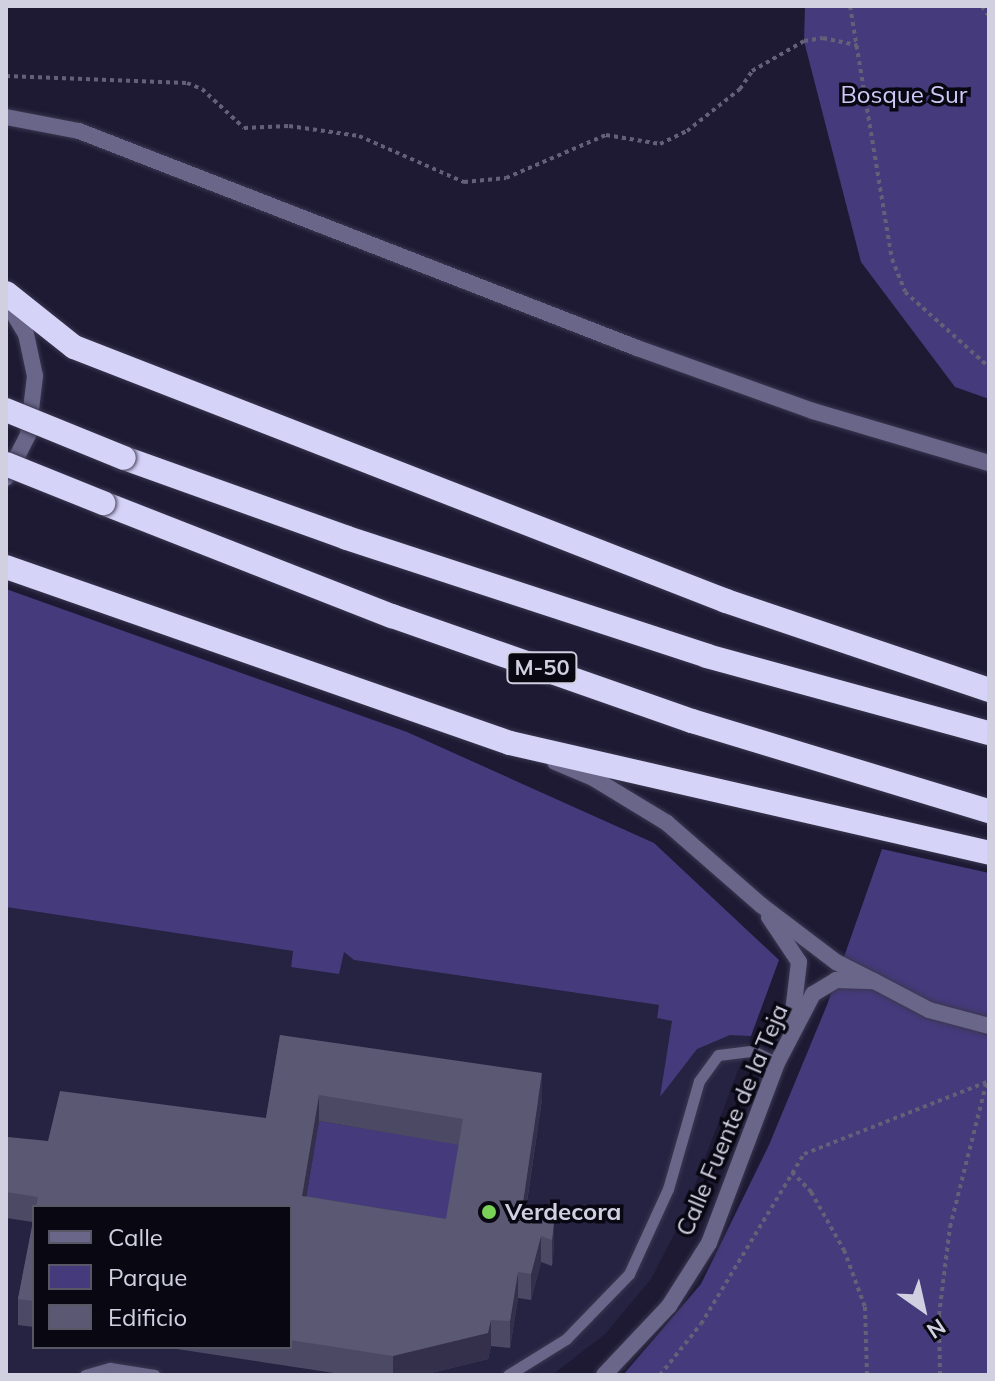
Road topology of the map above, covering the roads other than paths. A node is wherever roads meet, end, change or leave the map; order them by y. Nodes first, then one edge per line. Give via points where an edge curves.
1 (6, 117) edge
2 (6, 293) edge
3 (6, 301) edge
4 (6, 410) edge
5 (989, 463) edge
6 (6, 464) edge
7 (6, 478) edge
8 (6, 567) edge
9 (989, 690) edge
10 (989, 733) edge
11 (510, 743) junction
12 (989, 811) edge
13 (989, 853) edge
14 (761, 905) junction
15 (874, 981) junction
16 (989, 1026) edge
17 (791, 1029) junction
18 (777, 1063) junction
19 (85, 1375) edge
20 (154, 1375) edge
21 (508, 1375) edge
22 (604, 1375) edge

1 - 5 street via 79,131 637,348 813,411
2 - 9 highway via 74,347 726,601
3 - 7 street via 26,334 35,376 28,435
4 - 10 highway, M-50, bridge via 347,538 707,656
6 - 12 highway, M-50, bridge via 392,616 647,705
8 - 11 highway
11 - 13 highway
11 - 14 street via 593,778 667,823
14 - 15 street via 836,962
14 - 17 street via 799,962
15 - 16 street via 929,1010
15 - 17 street, Calle Fuente de la Teja via 836,980 813,994
17 - 18 street, Calle Fuente de la Teja
18 - 21 lane via 753,1051 718,1055 699,1081 668,1189 629,1274 566,1339
18 - 22 street, Calle Fuente de la Teja via 709,1243 669,1306
19 - 20 lane via 110,1368

